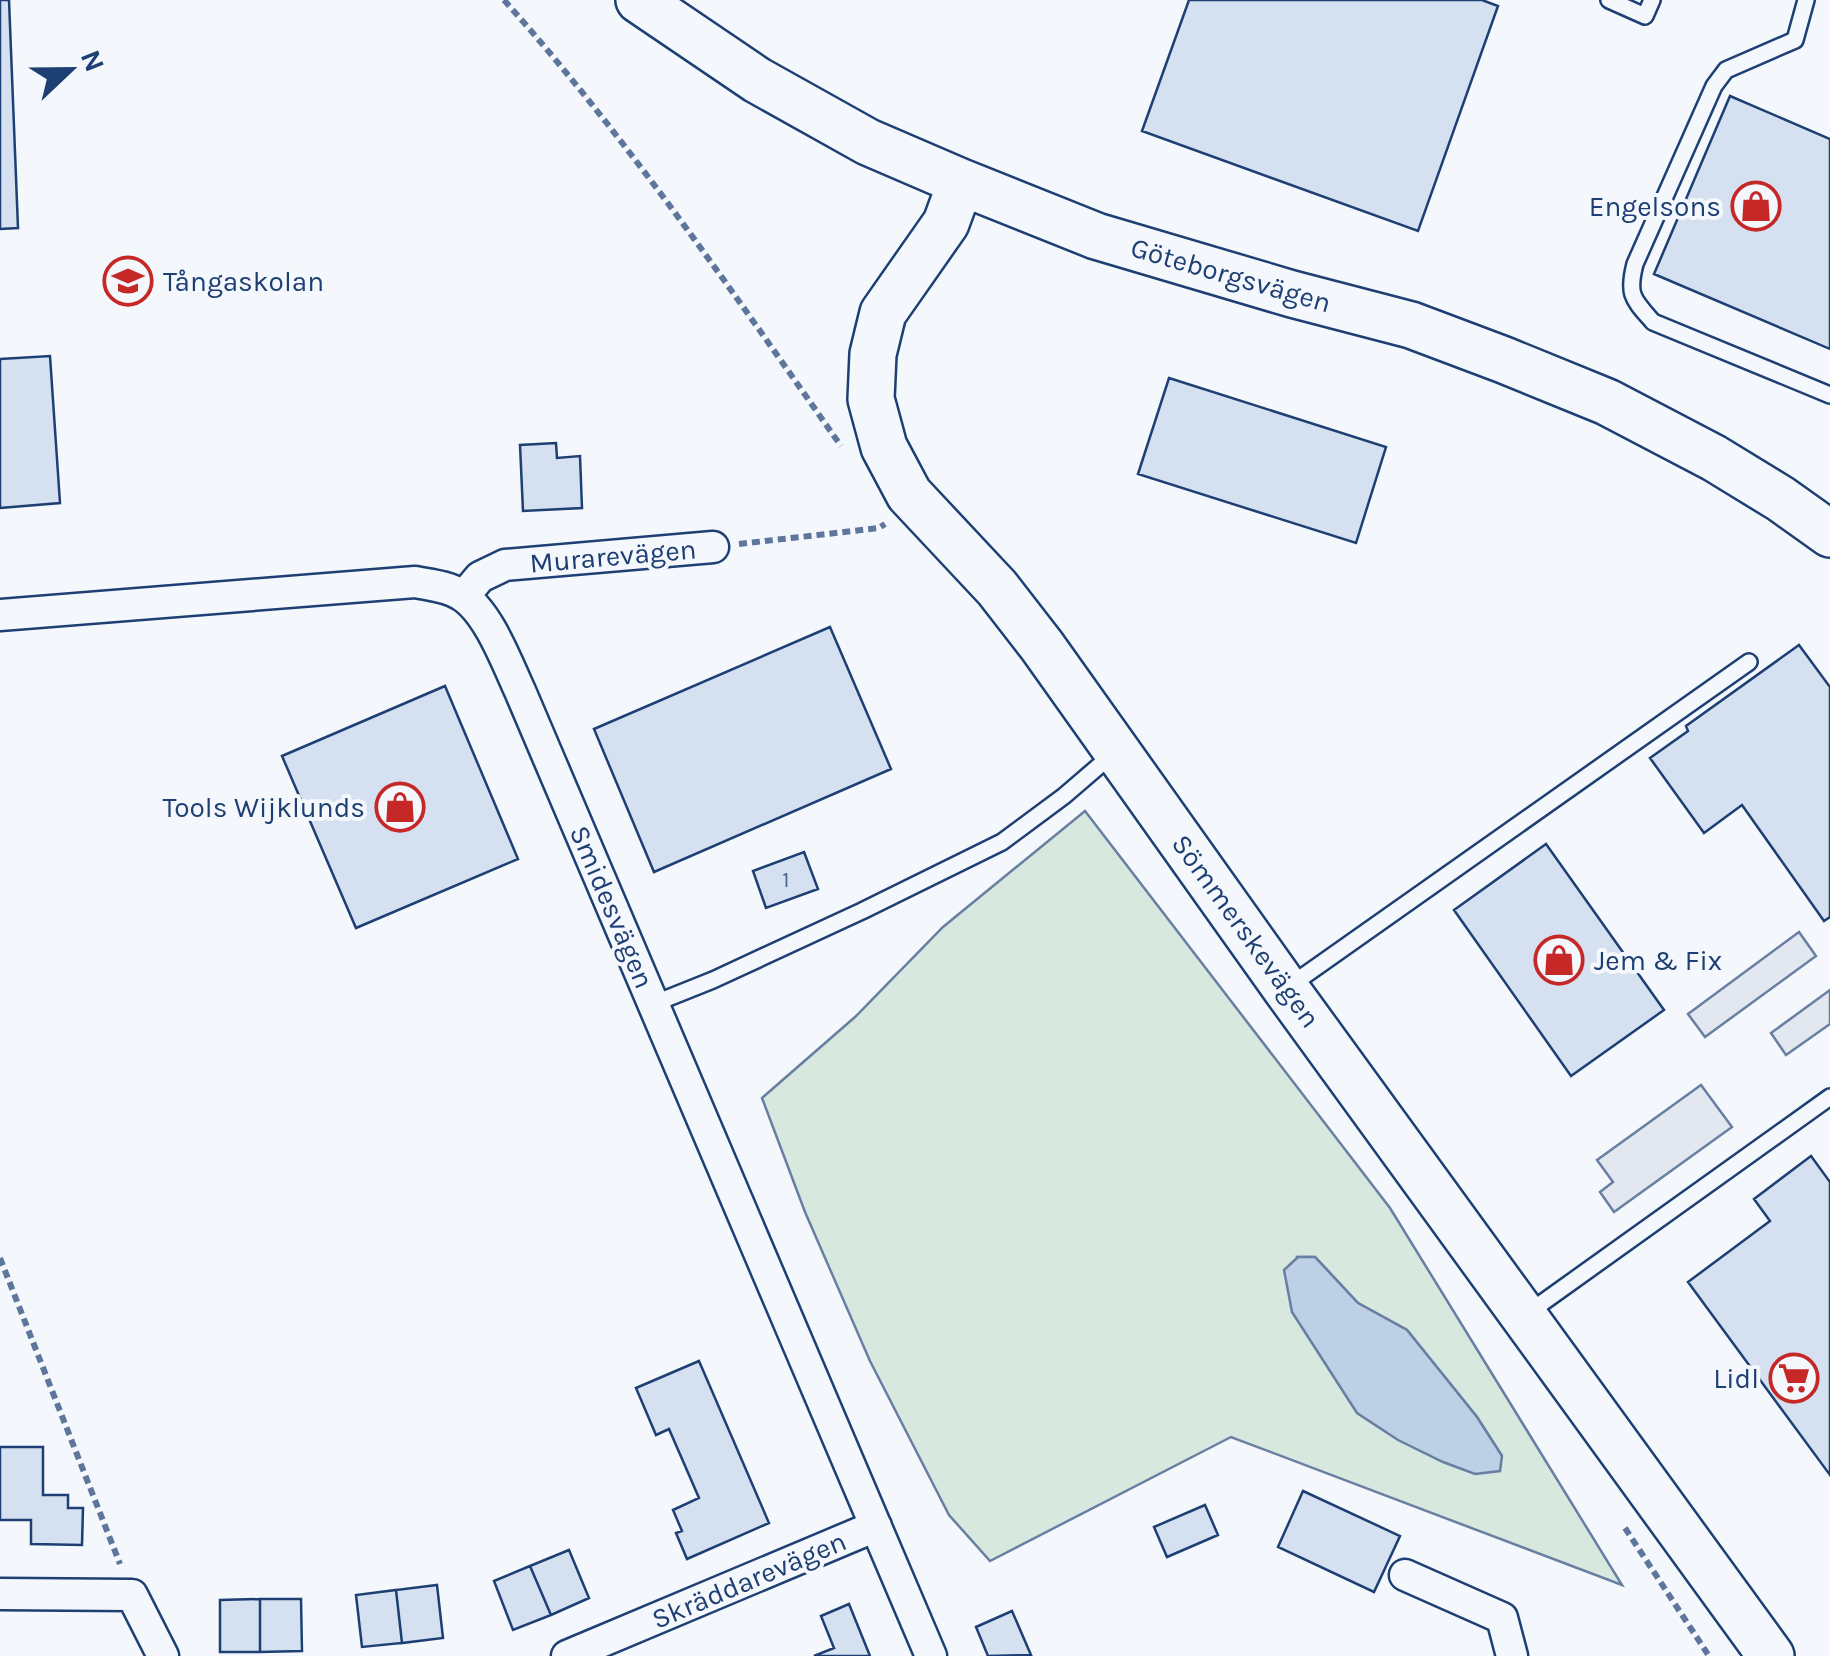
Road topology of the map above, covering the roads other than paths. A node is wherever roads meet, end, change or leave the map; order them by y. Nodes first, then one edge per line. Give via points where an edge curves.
1 (639, 0) edge
2 (1610, 0) edge
3 (1652, 0) edge
4 (1806, 0) edge
5 (961, 182) junction
6 (1830, 395) edge
7 (1830, 534) edge
8 (713, 548) road end
9 (464, 596) junction
10 (0, 614) edge
11 (1750, 662) dead end
12 (1117, 751) junction
13 (1286, 989) junction
14 (653, 1004) junction
15 (1830, 1097) edge
16 (1524, 1316) junction
17 (876, 1526) junction
18 (1405, 1575) dead end
19 (0, 1594) edge
20 (163, 1656) edge
21 (567, 1656) edge
22 (931, 1656) edge
23 (1512, 1656) edge
24 (1771, 1656) edge

1 - 5 street, Göteborgsvägen via 773,89 868,142
2 - 3 lane via 1646,16
4 - 6 lane via 1796,40 1726,70 1714,86 1629,286 1653,322
5 - 7 street, Göteborgsvägen via 1096,236 1412,325 1504,360 1607,402 1714,458
5 - 12 street, Sömmerskevägen via 946,223 883,313 872,399 884,447 909,494 997,588
8 - 9 street, Murarevägen via 505,564 480,577
9 - 10 street via 440,586 398,583
9 - 14 street, Smidesvägen via 491,628 520,690
11 - 13 lane
12 - 13 street, Sömmerskevägen
12 - 14 lane via 1002,842
13 - 16 street, Sömmerskevägen
14 - 17 street, Smidesvägen
15 - 16 lane
16 - 24 street, Sömmerskevägen
17 - 21 street, Skräddarevägen
17 - 22 street, Smidesvägen
18 - 23 street via 1502,1618
19 - 20 street via 132,1595

